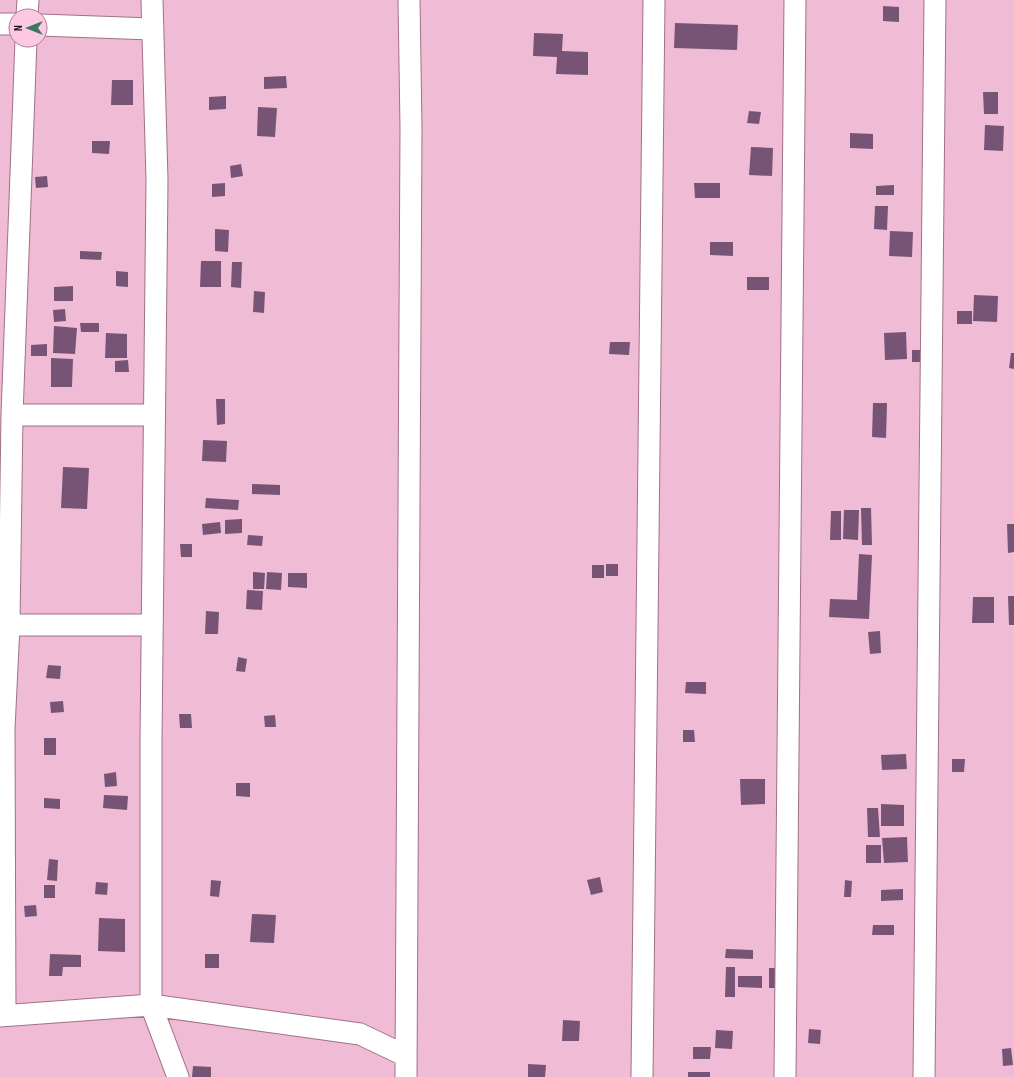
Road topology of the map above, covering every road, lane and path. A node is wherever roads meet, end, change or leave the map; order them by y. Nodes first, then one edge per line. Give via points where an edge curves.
1 (152, 0) edge
2 (409, 0) edge
3 (654, 0) edge
4 (795, 0) edge
5 (935, 0) edge
6 (48, 25) edge
7 (152, 28) junction
8 (25, 48) edge
9 (7, 343) edge
10 (12, 415) junction
11 (154, 415) junction
12 (9, 625) junction
13 (152, 625) junction
14 (2, 729) edge
15 (151, 1005) junction
16 (2, 1015) edge
17 (406, 1056) junction
18 (178, 1077) edge
19 (406, 1077) edge
20 (642, 1077) edge
21 (785, 1077) edge
22 (924, 1077) edge

1 - 7 street
2 - 17 street via 411,144
3 - 20 street
4 - 21 street
5 - 22 street
6 - 7 street
7 - 11 street via 157,180
8 - 9 street
9 - 10 street
10 - 11 street
10 - 12 street
11 - 13 street
12 - 13 street
12 - 14 street
13 - 15 street
14 - 16 street
15 - 16 street
15 - 17 street via 360,1034
15 - 18 street
17 - 19 street

